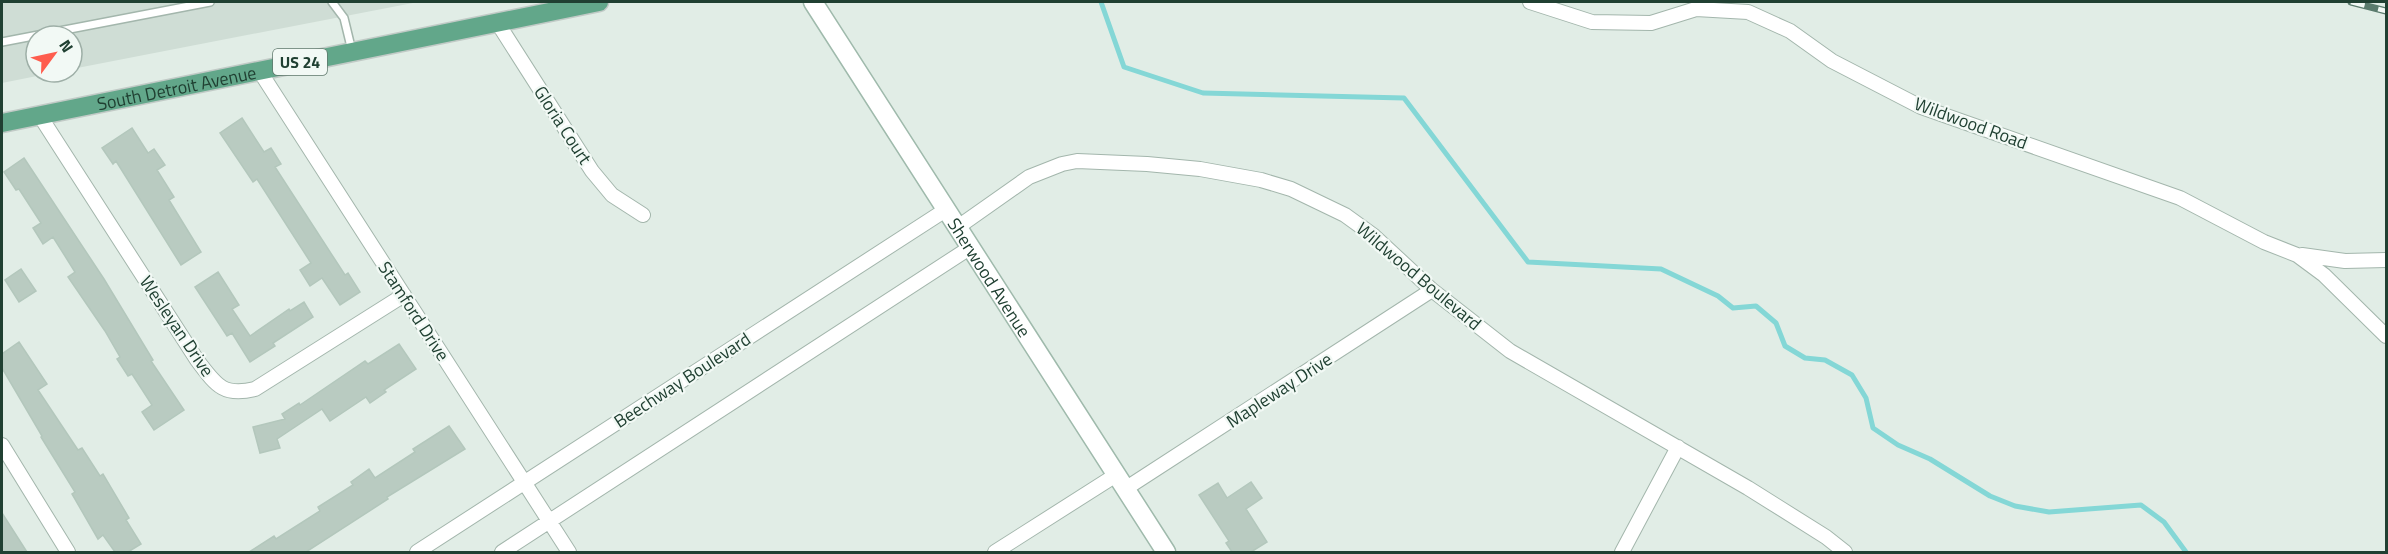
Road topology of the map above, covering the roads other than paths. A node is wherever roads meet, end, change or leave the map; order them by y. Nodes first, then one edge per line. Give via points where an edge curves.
1 (210, 2) edge
2 (332, 2) edge
3 (599, 2) edge
4 (813, 2) edge
5 (1530, 2) edge
6 (497, 22) junction
7 (2, 42) edge
8 (352, 51) junction
9 (259, 70) junction
10 (40, 116) junction
11 (2, 123) edge
12 (947, 209) junction
13 (643, 215) dead end
14 (957, 227) junction
15 (971, 247) junction
16 (2297, 255) junction
17 (2386, 261) edge
18 (1432, 290) junction
19 (404, 295) junction
20 (2386, 336) edge
21 (2, 445) edge
22 (1677, 447) junction
23 (1121, 482) junction
24 (524, 484) junction
25 (549, 522) junction
26 (68, 552) edge
27 (417, 552) edge
28 (502, 552) edge
29 (569, 552) edge
30 (995, 552) edge
31 (1166, 552) edge
32 (1622, 552) edge
33 (1845, 552) edge

1 - 7 lane
2 - 8 lane via 344,18
3 - 6 main road, South Detroit Avenue / US 24
4 - 12 street, Sherwood Avenue
5 - 16 street, Wildwood Road via 1592,22 1651,23 1696,9 1748,12 1790,31 1832,61 1921,107 2180,198
6 - 8 main road, South Detroit Avenue / US 24
6 - 13 street, Gloria Court via 592,171 612,195
8 - 9 main road, South Detroit Avenue / US 24
9 - 10 main road, South Detroit Avenue / US 24
9 - 19 street, Stamford Drive
10 - 11 main road, South Detroit Avenue / US 24
10 - 19 street, Wesleyan Drive via 198,360 222,389 240,393 255,389
12 - 14 street, Sherwood Avenue
12 - 24 street, Beechway Boulevard
14 - 15 street, Sherwood Avenue
14 - 18 street, Wildwood Boulevard via 1029,177 1062,164 1135,163 1200,169 1291,189 1345,215 1374,236
15 - 23 street, Sherwood Avenue
15 - 25 street
16 - 17 street
16 - 20 street, Wildwood Road via 2324,274
18 - 22 street, Wildwood Boulevard via 1510,351
18 - 23 street, Mapleway Drive
19 - 24 street, Stamford Drive
21 - 26 street
22 - 32 street
22 - 33 street, Wildwood Boulevard
23 - 30 street, Mapleway Drive
23 - 31 street, Sherwood Avenue
24 - 25 street, Stamford Drive
24 - 27 street, Beechway Boulevard
25 - 28 street
25 - 29 street, Stamford Drive

